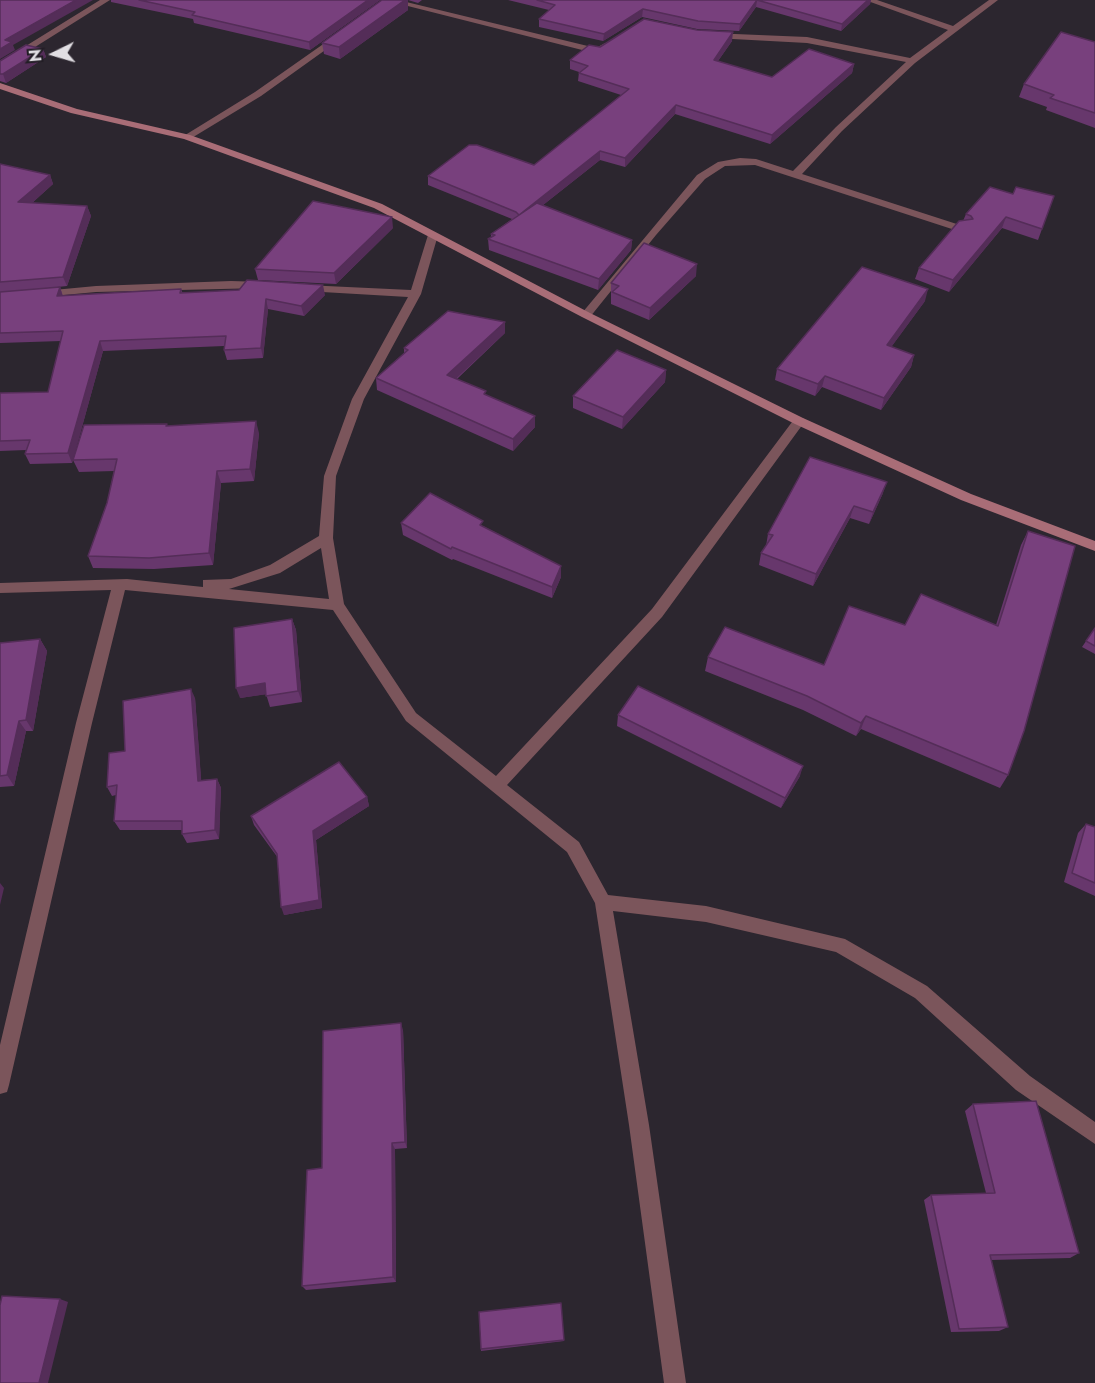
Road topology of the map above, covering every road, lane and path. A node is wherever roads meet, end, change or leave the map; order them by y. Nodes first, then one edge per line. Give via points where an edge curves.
1 (106, 0) edge
2 (869, 0) edge
3 (994, 0) edge
4 (387, 2) edge
5 (955, 30) junction
6 (345, 32) edge
7 (707, 35) edge
8 (617, 38) edge
9 (912, 61) junction
10 (0, 66) edge
11 (0, 86) edge
12 (187, 137) junction
13 (796, 174) junction
14 (962, 229) edge
15 (433, 235) junction
16 (416, 294) junction
17 (0, 298) edge
18 (586, 315) junction
19 (799, 421) junction
20 (326, 538) junction
21 (1095, 546) edge
22 (119, 584) junction
23 (0, 588) edge
24 (337, 605) junction
25 (498, 784) junction
26 (603, 902) junction
27 (6, 1023) edge
28 (0, 1085) edge
29 (1095, 1134) edge
30 (675, 1383) edge

1 - 10 street
2 - 5 street
3 - 5 street
4 - 8 street via 598,51
5 - 9 street
6 - 12 street via 258,94
7 - 9 street via 807,40
9 - 13 street
11 - 12 street via 74,111
12 - 15 street via 378,206
13 - 14 street
13 - 18 street via 740,161 722,164 701,177
15 - 16 street
15 - 18 street
16 - 17 street via 231,284 96,289
16 - 20 street via 358,399 330,476
18 - 19 street
19 - 21 street via 966,497
19 - 25 street via 657,613
20 - 22 street via 275,569 231,584
20 - 24 street
22 - 23 street
22 - 24 street
22 - 27 street
24 - 25 street via 411,717
25 - 26 street via 573,847
26 - 29 street via 706,914 839,945 921,992 1023,1083
26 - 30 street
27 - 28 street

